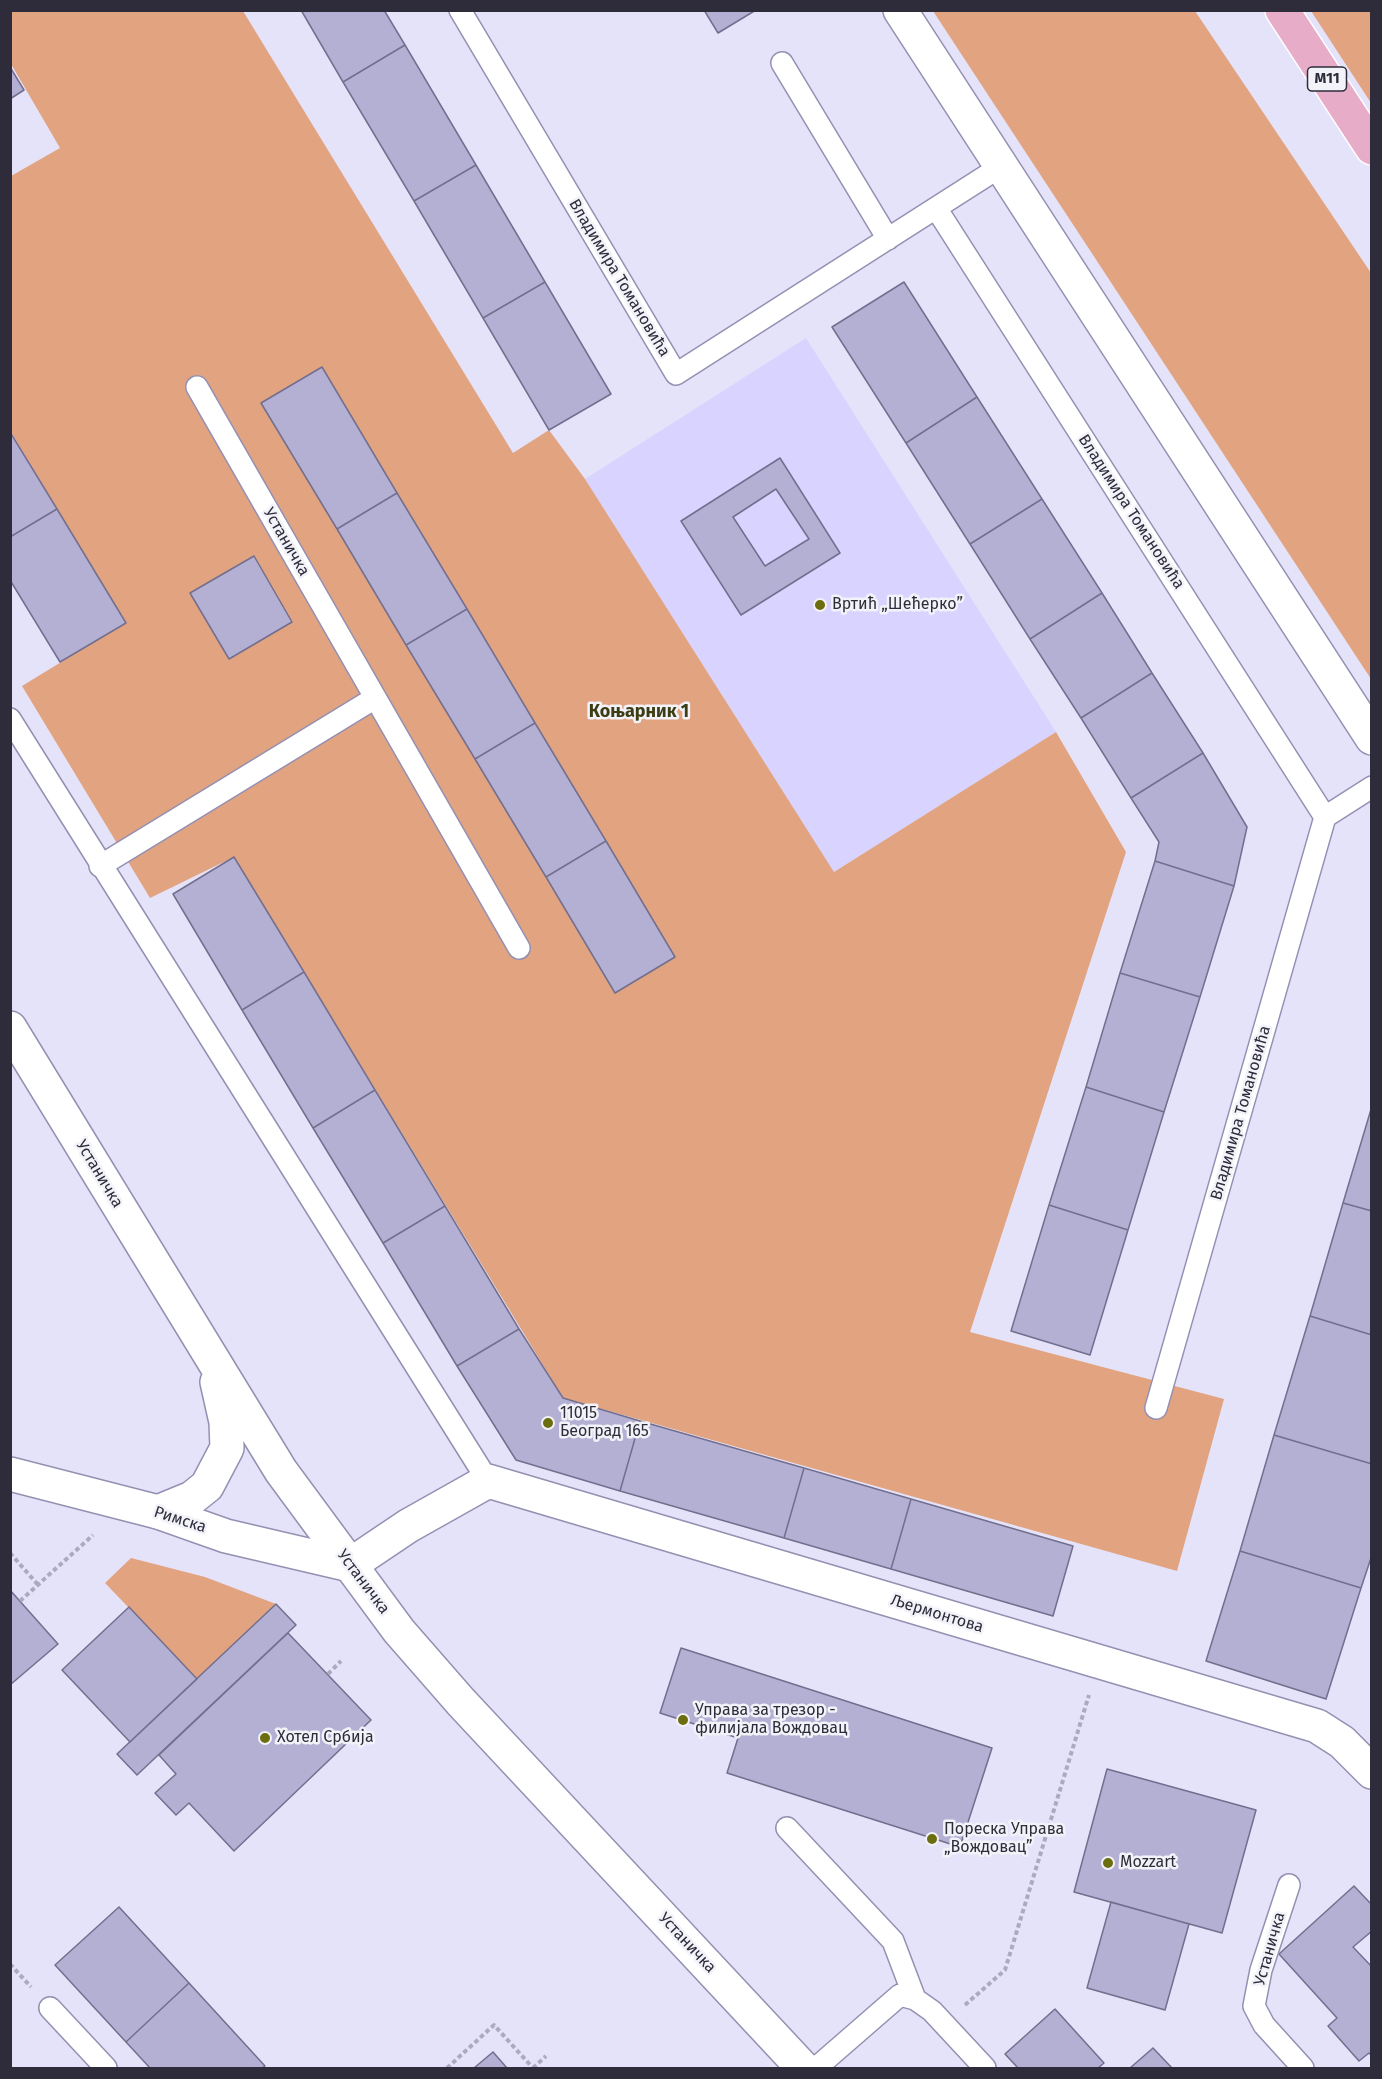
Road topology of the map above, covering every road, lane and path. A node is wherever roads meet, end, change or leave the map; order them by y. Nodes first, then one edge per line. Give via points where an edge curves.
1 (460, 10) edge
2 (900, 10) edge
3 (1282, 10) edge
4 (782, 63) dead end
5 (1371, 148) edge
6 (1000, 167) junction
7 (936, 208) junction
8 (888, 239) junction
9 (197, 387) dead end
10 (375, 698) junction
11 (10, 719) edge
12 (1371, 738) edge
13 (1371, 787) edge
14 (1326, 817) junction
15 (100, 866) junction
16 (519, 948) dead end
17 (10, 1028) edge
18 (212, 1360) junction
19 (1156, 1408) dead end
20 (10, 1473) edge
21 (488, 1481) junction
22 (158, 1512) junction
23 (93, 1535) dead end
24 (10, 1553) edge
25 (350, 1565) junction
26 (39, 1586) junction
27 (20, 1601) dead end
28 (342, 1661) dead end
29 (1098, 1662) junction
30 (328, 1674) dead end
31 (1371, 1772) edge
32 (787, 1828) dead end
33 (1289, 1884) dead end
34 (915, 1999) junction
35 (50, 2008) dead end
36 (945, 2024) junction
37 (546, 2056) dead end
38 (106, 2068) edge
39 (447, 2068) edge
40 (533, 2068) edge
41 (803, 2068) edge
42 (816, 2068) edge
43 (985, 2068) edge
44 (1303, 2068) edge

1 - 8 lane, Владимира Томановића via 676,374
2 - 6 street
3 - 5 highway, M11
4 - 8 lane
6 - 7 lane, Владимира Томановића
6 - 12 street
7 - 8 lane, Владимира Томановића
7 - 14 lane, Владимира Томановића
9 - 10 lane, Устаничка
10 - 15 lane
10 - 16 lane, Устаничка
11 - 15 lane
13 - 14 lane
14 - 19 lane, Владимира Томановића
15 - 21 lane
17 - 18 street, Устаничка
18 - 22 street via 226,1422 227,1449 207,1486 192,1498
18 - 25 street, Устаничка via 281,1471
20 - 22 street, Римска
21 - 25 street via 408,1526
21 - 29 street, Љермонтова
22 - 25 street, Римска via 226,1536
23 - 26 path
24 - 26 path
25 - 41 street, Устаничка via 399,1631 461,1702
26 - 27 path
28 - 30 path
29 - 31 street, Љермонтова via 1317,1726 1342,1742
29 - 36 path via 1005,1970
32 - 34 lane via 892,1941
33 - 44 lane, Устаничка via 1261,1970 1254,2006 1264,2025
34 - 36 lane
34 - 42 lane via 900,1995
35 - 38 lane
36 - 43 lane
37 - 40 path
39 - 40 path via 494,2025

